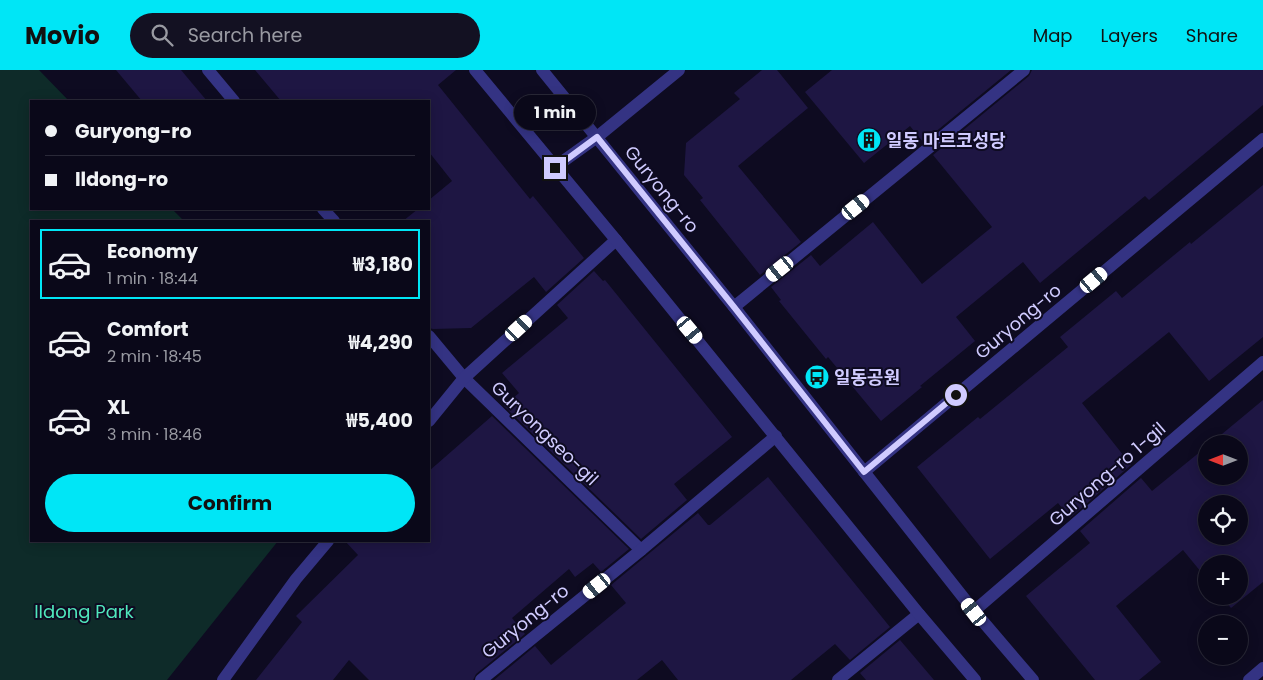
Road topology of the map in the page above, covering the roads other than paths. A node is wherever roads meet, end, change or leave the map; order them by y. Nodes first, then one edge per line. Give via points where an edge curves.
1 (208, 70) edge
2 (475, 70) edge
3 (542, 70) edge
4 (679, 70) edge
5 (1024, 70) edge
6 (233, 100) edge
7 (597, 137) junction
8 (1263, 139) edge
9 (555, 168) junction
10 (324, 210) edge
11 (333, 220) edge
12 (616, 240) junction
13 (734, 307) junction
14 (430, 337) edge
15 (1263, 362) edge
16 (464, 378) junction
17 (430, 420) edge
18 (776, 436) junction
19 (864, 472) junction
20 (327, 542) edge
21 (641, 550) junction
22 (974, 612) junction
23 (919, 614) junction
24 (1263, 668) edge
25 (223, 680) edge
26 (481, 680) edge
27 (838, 680) edge
28 (975, 680) edge
29 (1033, 680) edge
30 (1249, 680) edge

1 - 6 street
2 - 9 street
3 - 7 street, Guryong-ro
4 - 7 street
5 - 13 street
7 - 9 street
7 - 13 street, Guryong-ro
8 - 19 street, Guryong-ro
9 - 12 street
10 - 11 street
12 - 16 street
12 - 18 street
13 - 19 street, Guryong-ro
14 - 16 street, Guryongseo-gil
15 - 22 street, Guryong-ro 1-gil
16 - 17 street
16 - 21 street, Guryongseo-gil
18 - 21 street, Guryong-ro
18 - 23 street
19 - 22 street, Guryong-ro
20 - 25 street via 296,579
21 - 26 street, Guryong-ro
22 - 29 street, Guryong-ro
23 - 27 street
23 - 28 street
24 - 30 street

